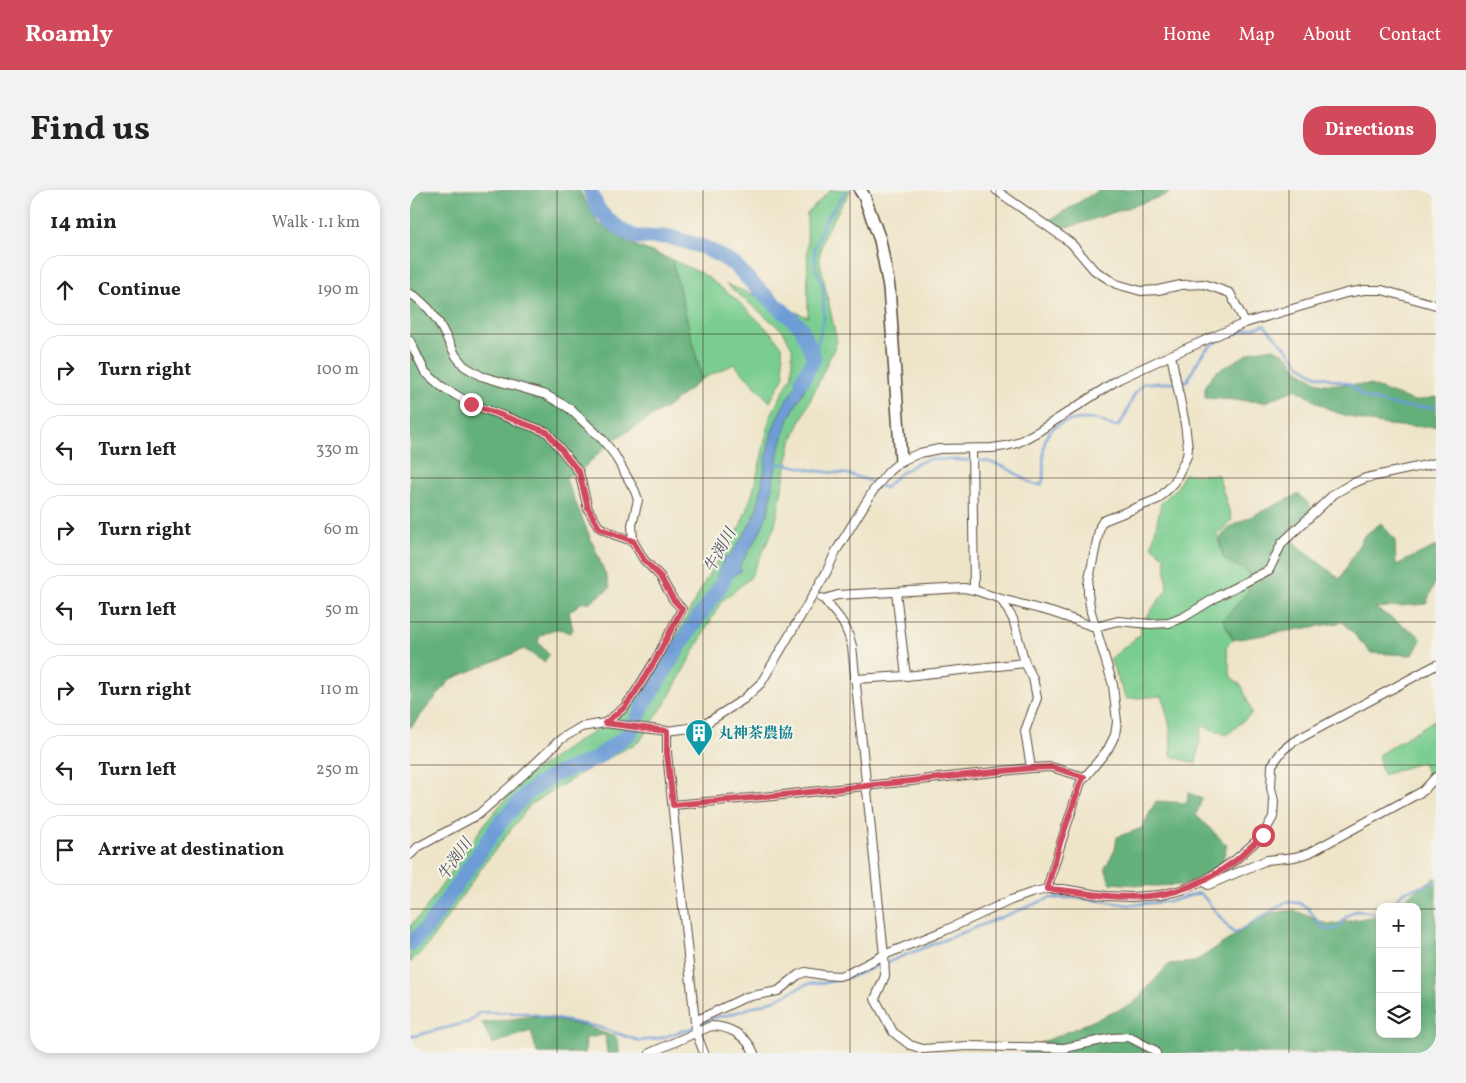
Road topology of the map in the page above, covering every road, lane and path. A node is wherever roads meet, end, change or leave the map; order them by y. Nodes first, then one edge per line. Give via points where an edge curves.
1 (860, 190) edge
2 (996, 190) edge
3 (410, 294) edge
4 (1436, 305) edge
5 (1245, 323) junction
6 (410, 341) edge
7 (1171, 355) junction
8 (972, 449) junction
9 (901, 461) junction
10 (1436, 463) edge
11 (633, 541) junction
12 (974, 590) junction
13 (896, 592) junction
14 (812, 596) junction
15 (824, 599) junction
16 (1001, 599) junction
17 (1095, 627) junction
18 (1025, 663) junction
19 (1436, 665) edge
20 (906, 676) junction
21 (855, 679) junction
22 (605, 723) junction
23 (667, 731) junction
24 (1031, 768) junction
25 (1084, 777) junction
26 (1436, 777) edge
27 (867, 786) junction
28 (673, 805) junction
29 (410, 855) edge
30 (1204, 881) junction
31 (1047, 889) junction
32 (884, 955) junction
33 (696, 1021) junction
34 (696, 1032) junction
35 (650, 1053) edge
36 (704, 1053) edge
37 (754, 1053) edge
38 (1156, 1053) edge

1 - 9 street via 880,240 889,287
2 - 5 street via 1071,243 1094,270 1116,284 1141,291 1204,284 1230,293
3 - 11 street via 429,309 464,366 481,376 546,395 569,408 602,439 614,454 638,500 632,525
4 - 5 street via 1382,290 1364,290 1346,292
5 - 7 street
6 - 11 street via 426,372 441,386 471,404 547,432 579,472 588,508 599,528
7 - 8 street via 1119,379 1017,443
7 - 17 street via 1185,424 1187,456 1174,483 1158,500 1100,526 1088,584
8 - 9 street via 939,448
8 - 12 street
9 - 14 street via 873,491
10 - 17 street via 1366,478 1334,494 1282,543 1269,570 1184,617 1169,623 1118,621
11 - 22 street via 682,609 635,693 624,708
12 - 13 street
12 - 16 street
13 - 15 street via 838,595
13 - 20 street
14 - 15 street
14 - 23 street via 761,683 744,699 708,722
15 - 21 street via 849,634
16 - 17 street
16 - 18 street via 1013,619
17 - 25 street via 1113,685 1117,722 1108,749
18 - 20 street
18 - 24 street via 1033,678 1037,698 1025,731
19 - 30 street via 1283,750 1272,765 1273,817 1263,835 1236,860
20 - 21 street
21 - 27 street
22 - 23 street
22 - 29 street via 581,727 561,739 479,814 418,847
23 - 28 street
24 - 25 street via 1052,767
24 - 27 street
25 - 31 street
26 - 30 street via 1424,791 1309,853 1267,860 1208,885
27 - 28 street
27 - 32 street
28 - 33 street
30 - 31 street via 1160,895 1132,897
31 - 32 street via 1011,900
32 - 33 street via 839,976 804,972 778,990 746,997
32 - 38 street via 885,976 875,999 893,1032 923,1049 968,1046 1064,1048 1129,1037
33 - 34 street
34 - 35 street
34 - 36 street
34 - 37 street via 711,1026 731,1030 745,1039

